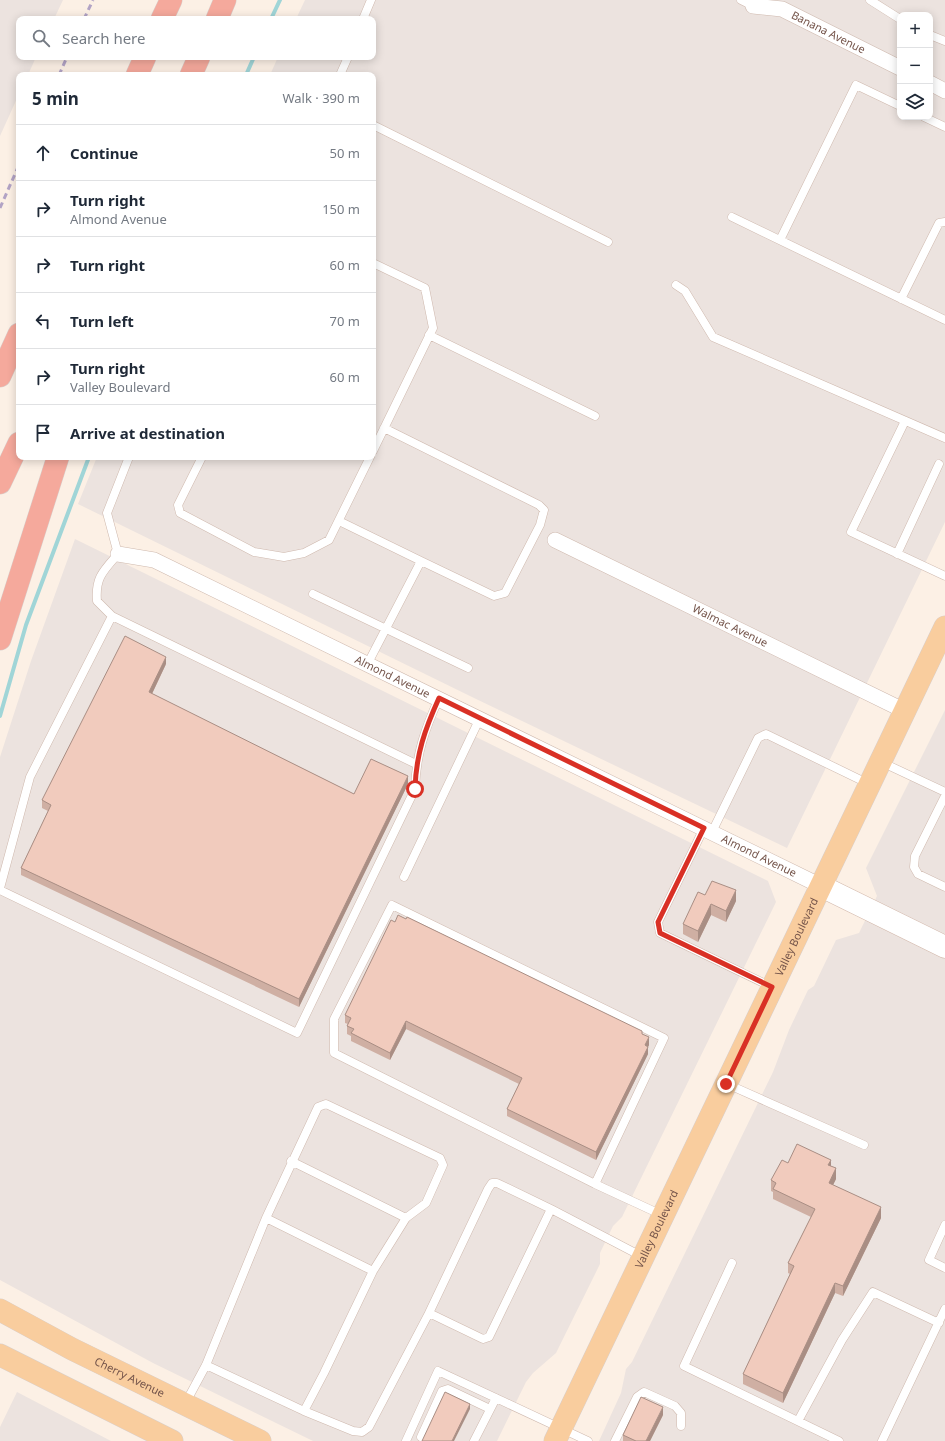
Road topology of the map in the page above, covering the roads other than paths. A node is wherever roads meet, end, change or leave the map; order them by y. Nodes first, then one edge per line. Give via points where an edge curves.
1 (171, 0) edge
2 (225, 0) edge
3 (371, 0) edge
4 (870, 0) edge
5 (747, 3) edge
6 (163, 16) edge
7 (218, 16) edge
8 (364, 16) edge
9 (897, 17) edge
10 (933, 36) edge
11 (945, 41) edge
12 (144, 60) edge
13 (198, 60) edge
14 (347, 60) edge
15 (897, 67) edge
16 (138, 72) edge
17 (192, 72) edge
18 (341, 72) edge
19 (932, 84) edge
20 (945, 91) edge
21 (897, 105) edge
22 (930, 120) edge
23 (376, 126) edge
24 (945, 127) edge
25 (732, 217) dead end
26 (945, 222) edge
27 (780, 240) junction
28 (608, 242) dead end
29 (376, 264) edge
30 (676, 285) dead end
31 (900, 299) junction
32 (945, 320) edge
33 (429, 335) junction
34 (16, 340) edge
35 (0, 375) edge
36 (595, 416) dead end
37 (905, 421) junction
38 (384, 428) junction
39 (945, 438) edge
40 (376, 445) edge
41 (16, 449) edge
42 (57, 460) edge
43 (128, 460) edge
44 (200, 460) edge
45 (369, 460) edge
46 (939, 464) dead end
47 (0, 483) edge
48 (339, 521) junction
49 (556, 540) dead end
50 (118, 554) junction
51 (897, 554) junction
52 (421, 561) junction
53 (945, 576) edge
54 (313, 594) dead end
55 (112, 616) junction
56 (945, 627) edge
57 (386, 629) junction
58 (0, 639) edge
59 (368, 663) junction
60 (468, 668) dead end
61 (439, 698) junction
62 (905, 711) junction
63 (480, 718) junction
64 (881, 762) junction
65 (416, 764) junction
66 (870, 785) junction
67 (945, 792) edge
68 (945, 796) edge
69 (708, 830) junction
70 (404, 877) dead end
71 (821, 886) junction
72 (945, 887) edge
73 (0, 889) edge
74 (945, 947) edge
75 (772, 987) junction
76 (726, 1084) junction
77 (864, 1146) dead end
78 (291, 1161) junction
79 (595, 1184) junction
80 (551, 1208) junction
81 (663, 1216) junction
82 (266, 1218) junction
83 (406, 1218) junction
84 (945, 1226) edge
85 (643, 1257) junction
86 (732, 1263) dead end
87 (945, 1268) edge
88 (373, 1271) junction
89 (945, 1309) edge
90 (0, 1310) edge
91 (429, 1313) junction
92 (938, 1323) junction
93 (0, 1355) edge
94 (206, 1365) junction
95 (496, 1398) junction
96 (185, 1404) junction
97 (490, 1409) junction
98 (304, 1411) junction
99 (798, 1421) junction
100 (681, 1426) dead end
101 (410, 1431) junction
102 (558, 1434) edge
103 (421, 1437) junction
104 (172, 1441) edge
105 (260, 1441) edge
106 (406, 1441) edge
107 (429, 1441) edge
108 (474, 1441) edge
109 (588, 1441) edge
110 (615, 1441) edge
111 (839, 1441) edge
112 (882, 1441) edge

1 - 6 highway
2 - 7 highway
3 - 8 lane
4 - 9 lane
5 - 15 street, Banana Avenue via 782,10
10 - 11 lane
12 - 16 highway
13 - 17 highway
14 - 18 lane
19 - 20 street
21 - 27 lane via 856,85
22 - 24 lane
23 - 28 lane
25 - 27 lane
26 - 31 lane via 939,223
27 - 31 lane
29 - 33 lane via 425,288 433,328
30 - 37 lane via 685,291 713,337
31 - 32 lane
33 - 36 lane
33 - 38 lane
34 - 35 highway
37 - 39 lane
37 - 51 lane via 851,532
38 - 40 lane
38 - 52 lane via 539,505 544,510 540,525 505,594 494,596
41 - 47 highway
42 - 58 highway
43 - 50 lane via 107,513
44 - 48 lane via 178,505 180,513 254,552 284,557 304,553 329,540
45 - 48 lane
46 - 51 lane
48 - 52 lane
49 - 62 street, Walmac Avenue
50 - 55 lane via 100,575 96,590 97,601
50 - 59 street, Almond Avenue via 154,560
51 - 53 lane
52 - 57 lane
54 - 57 lane
55 - 65 lane
55 - 73 lane via 30,777
56 - 62 main road, Valley Boulevard via 937,652
57 - 59 lane
57 - 60 lane
59 - 61 street, Almond Avenue
61 - 63 street, Almond Avenue
61 - 65 lane
62 - 64 main road, Valley Boulevard
63 - 69 street, Almond Avenue
63 - 70 lane
64 - 66 main road, Valley Boulevard
64 - 67 lane
65 - 73 lane via 415,789 297,1033
66 - 69 lane via 766,734 758,738
66 - 71 main road, Valley Boulevard
68 - 72 lane via 915,856 914,868 918,874
69 - 71 street, Almond Avenue
69 - 75 lane via 658,922 660,933
71 - 74 street, Almond Avenue
71 - 75 main road, Valley Boulevard
75 - 76 main road, Valley Boulevard
76 - 77 lane
76 - 81 main road, Valley Boulevard
78 - 82 lane
78 - 83 lane
78 - 83 lane via 318,1107 326,1104 440,1158 443,1165 426,1203
79 - 79 lane via 334,1053 334,1019 392,905 664,1038
79 - 81 lane
80 - 85 lane
80 - 91 lane via 492,1183
80 - 91 lane via 489,1337 484,1339
81 - 85 main road, Valley Boulevard
82 - 88 lane
82 - 94 lane
83 - 88 lane
84 - 87 lane via 929,1260
85 - 102 main road, Valley Boulevard
86 - 99 lane via 684,1366
88 - 98 lane
89 - 92 lane
90 - 96 main road, Cherry Avenue via 72,1349
91 - 98 lane via 369,1427 362,1432 353,1431
92 - 99 lane via 873,1292 842,1340
92 - 112 lane
93 - 104 main road
94 - 96 lane
94 - 98 lane
95 - 97 lane
95 - 101 lane via 438,1371
95 - 102 lane
96 - 105 main road, Cherry Avenue
97 - 103 lane via 448,1389 442,1391
97 - 108 lane
99 - 111 lane
100 - 110 lane via 681,1413 675,1406 644,1392 636,1397
101 - 103 lane
101 - 106 lane
102 - 109 lane
103 - 107 lane

